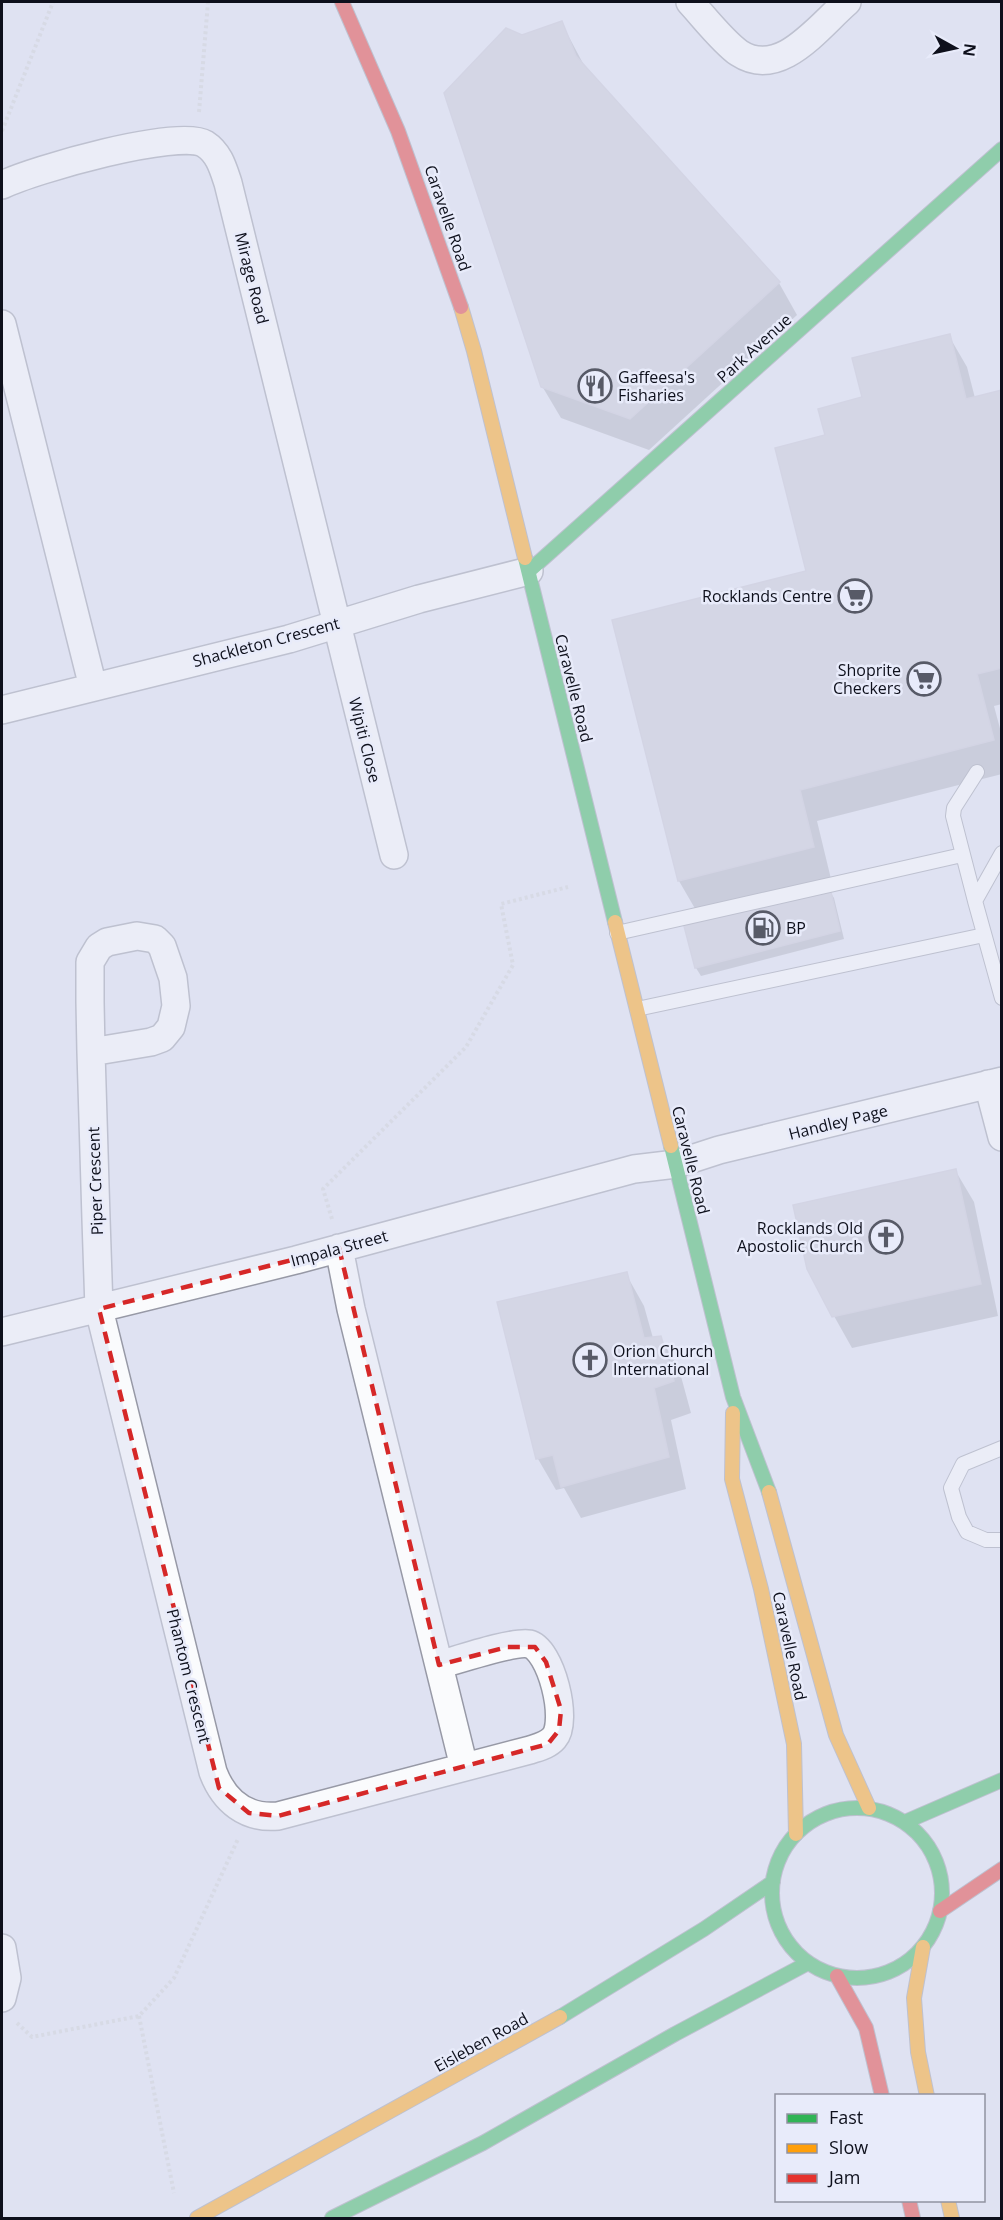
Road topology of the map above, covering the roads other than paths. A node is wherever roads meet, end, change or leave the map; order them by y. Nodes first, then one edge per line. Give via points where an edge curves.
1 (342, 2) edge
2 (690, 2) edge
3 (847, 2) edge
4 (1002, 149) edge
5 (2, 184) edge
6 (2, 324) edge
7 (529, 571) junction
8 (337, 624) junction
9 (93, 687) junction
10 (2, 710) edge
11 (977, 772) dead end
12 (1002, 853) edge
13 (394, 855) dead end
14 (962, 855) junction
15 (975, 901) junction
16 (617, 933) junction
17 (984, 935) junction
18 (1002, 998) edge
19 (636, 1010) junction
20 (91, 1052) junction
21 (995, 1082) edge
22 (1002, 1137) edge
23 (676, 1164) junction
24 (339, 1248) junction
25 (99, 1309) junction
26 (2, 1332) edge
27 (733, 1396) junction
28 (1002, 1448) edge
29 (1002, 1540) edge
30 (439, 1665) junction
31 (464, 1767) junction
32 (1002, 1779) edge
33 (869, 1808) junction
34 (905, 1822) junction
35 (796, 1834) junction
36 (1002, 1869) edge
37 (773, 1882) junction
38 (940, 1911) junction
39 (923, 1947) junction
40 (2, 1948) edge
41 (808, 1963) junction
42 (837, 1976) junction
43 (5, 2007) edge
44 (882, 2094) edge
45 (927, 2094) edge
46 (909, 2202) edge
47 (948, 2202) edge
48 (197, 2218) edge
49 (332, 2218) edge
50 (913, 2218) edge
51 (952, 2218) edge

1 - 7 street, Caravelle Road via 386,98 447,262 474,351
2 - 3 street via 738,52 762,62 786,56
4 - 7 street, Park Avenue
5 - 8 street, Mirage Road via 164,140 195,140 218,156 228,183
6 - 9 street
7 - 8 street, Shackleton Crescent
7 - 16 street, Caravelle Road
8 - 9 street, Shackleton Crescent
8 - 13 street, Wipiti Close
9 - 10 street, Shackleton Crescent
11 - 14 lane via 954,808 953,821
12 - 15 lane
14 - 15 lane
14 - 16 lane
15 - 17 lane
16 - 19 street, Caravelle Road
17 - 18 lane
17 - 19 lane
19 - 23 street, Caravelle Road
20 - 20 street, Piper Crescent via 151,1042 162,1038 171,1027 176,1006 173,978 162,946 155,939 137,936 107,942 94,954 90,962
20 - 25 street, Piper Crescent
21 - 22 street
21 - 23 street, Handley Page
23 - 24 street, Impala Street via 634,1169
23 - 27 street, Caravelle Road
24 - 25 street, Impala Street
24 - 30 street
25 - 26 street, Impala Street
25 - 31 street, Phantom Crescent via 213,1772 225,1796 249,1813 278,1816
27 - 33 street, Caravelle Road via 765,1477 836,1735
27 - 35 street, Caravelle Road via 732,1479 761,1589 794,1744
28 - 29 lane via 963,1464 951,1488 958,1517 967,1532 986,1540
30 - 31 street
30 - 31 street via 527,1643 542,1654 560,1704 559,1730 548,1744
32 - 34 street
33 - 34 street
33 - 35 street via 842,1809 817,1818
34 - 38 street via 929,1846 941,1878
35 - 37 street via 780,1856
36 - 38 street
37 - 41 street via 773,1905 779,1927 791,1947
37 - 48 street, Eisleben Road via 709,1927 561,2015
38 - 39 street via 934,1931
39 - 42 street via 899,1968 868,1977
39 - 45 street via 914,1998 918,2052
40 - 43 street via 7,1978
41 - 42 street
41 - 49 street via 483,2143
42 - 44 street via 866,2028
46 - 50 street
47 - 51 street

